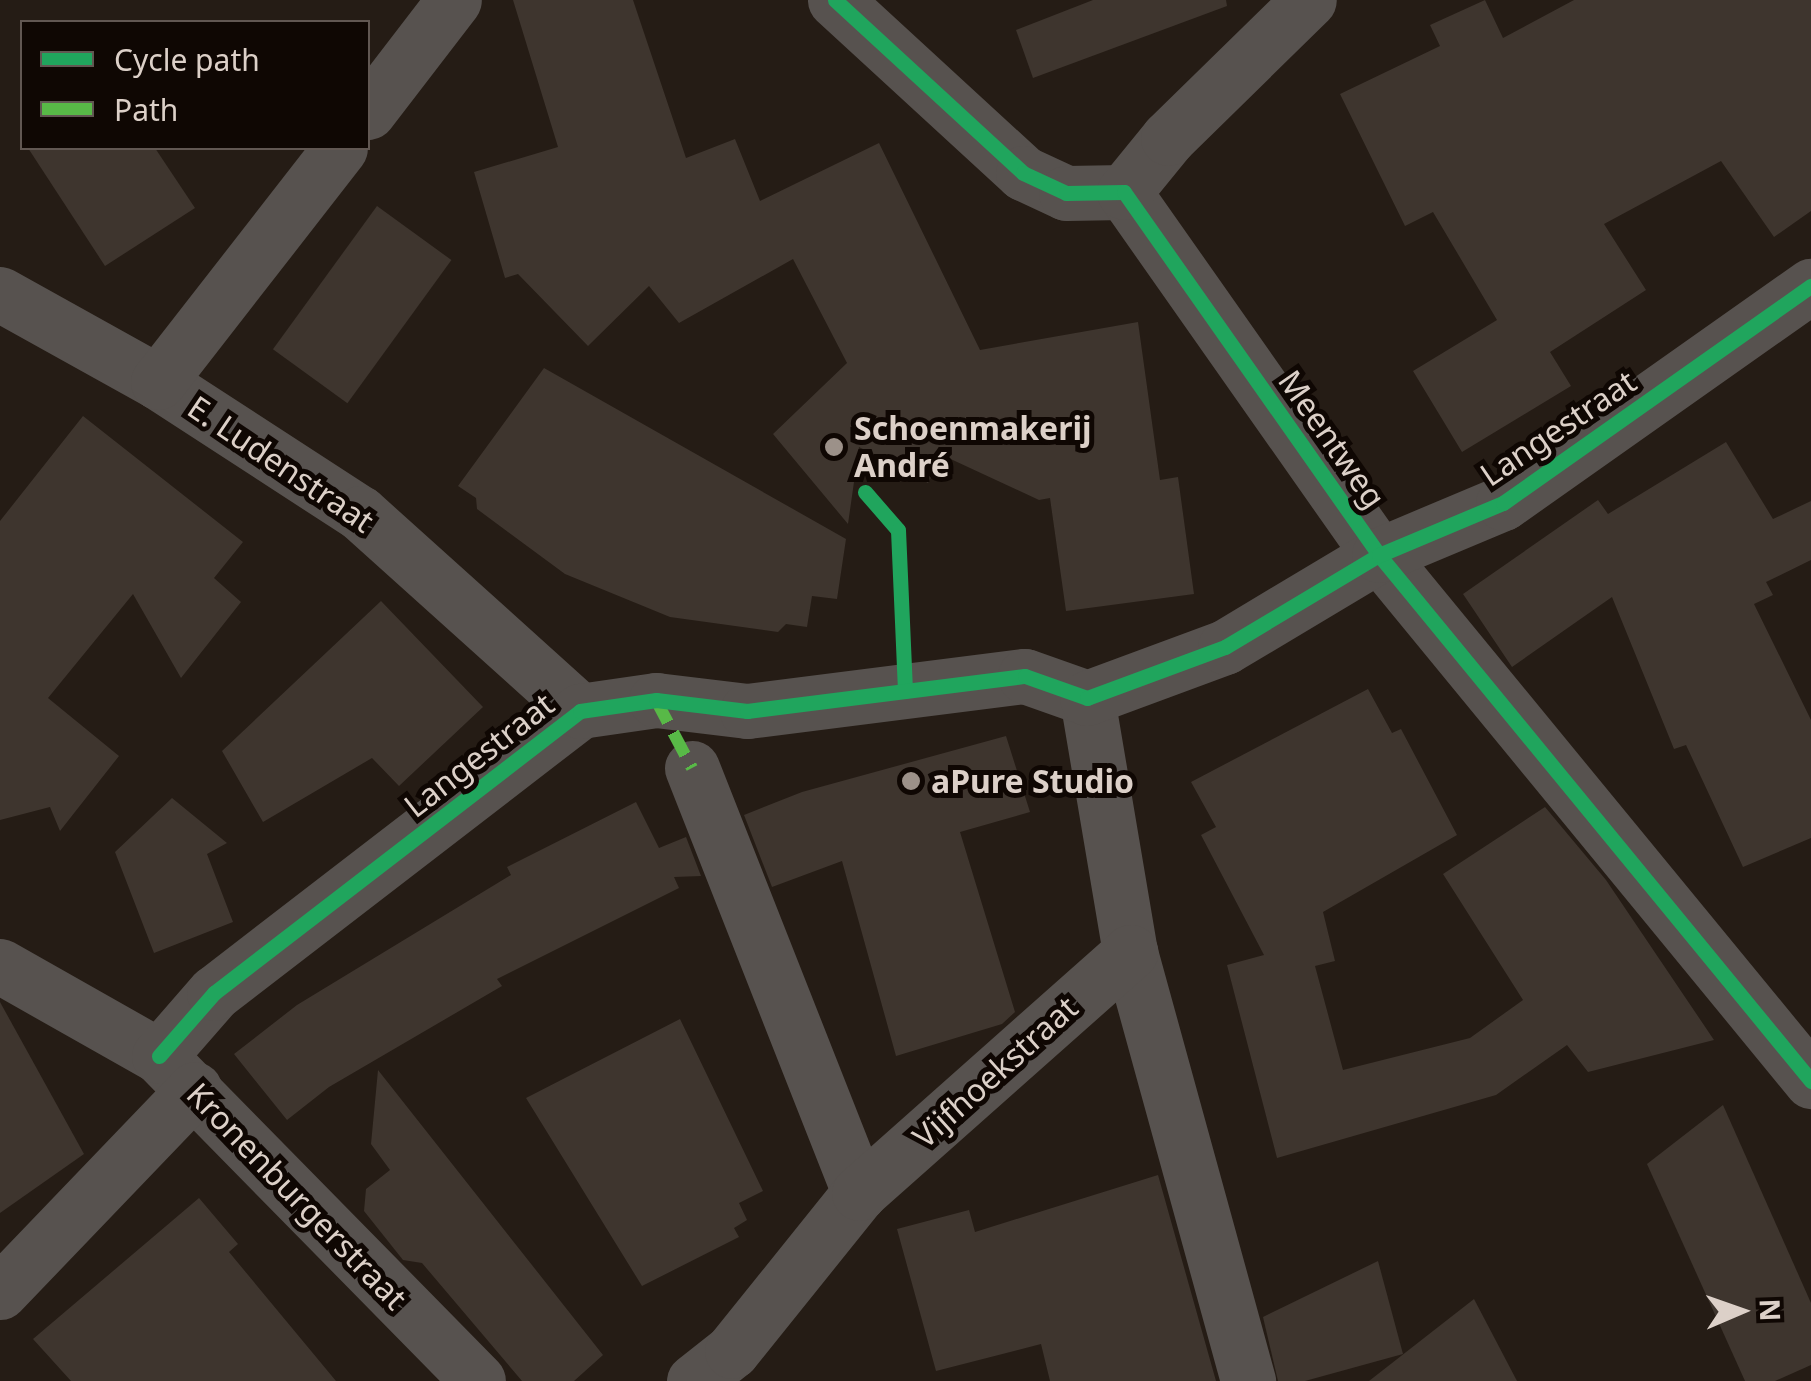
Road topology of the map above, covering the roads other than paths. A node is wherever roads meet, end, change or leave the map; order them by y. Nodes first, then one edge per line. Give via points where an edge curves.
1 (454, 0) edge
2 (835, 0) edge
3 (1309, 0) edge
4 (370, 109) edge
5 (338, 150) edge
6 (1124, 192) junction
7 (1811, 286) edge
8 (0, 294) edge
9 (158, 382) junction
10 (1379, 555) junction
11 (1087, 698) junction
12 (580, 711) junction
13 (692, 768) dead end
14 (1130, 952) junction
15 (0, 966) edge
16 (177, 1073) junction
17 (1811, 1081) edge
18 (859, 1193) junction
19 (0, 1292) edge
20 (724, 1371) edge
21 (478, 1381) edge
22 (1248, 1381) edge

1 - 4 street
2 - 6 street via 1023,172 1066,193
3 - 6 street via 1168,138
5 - 9 street
6 - 10 street, Meentweg
7 - 10 street, Langestraat via 1503,503
8 - 9 street, E. Ludenstraat
9 - 12 street, E. Ludenstraat via 360,513
10 - 11 street, Langestraat via 1225,647
10 - 17 street, Meentweg
11 - 12 street, Langestraat via 1024,676 746,711 656,700
11 - 14 street
12 - 16 street, Langestraat via 214,993
13 - 18 street
14 - 18 street, Vijfhoekstraat
14 - 22 street
15 - 16 street, Kronenburgerstraat
16 - 19 street, Langestraat
16 - 21 street, Kronenburgerstraat
18 - 20 street

